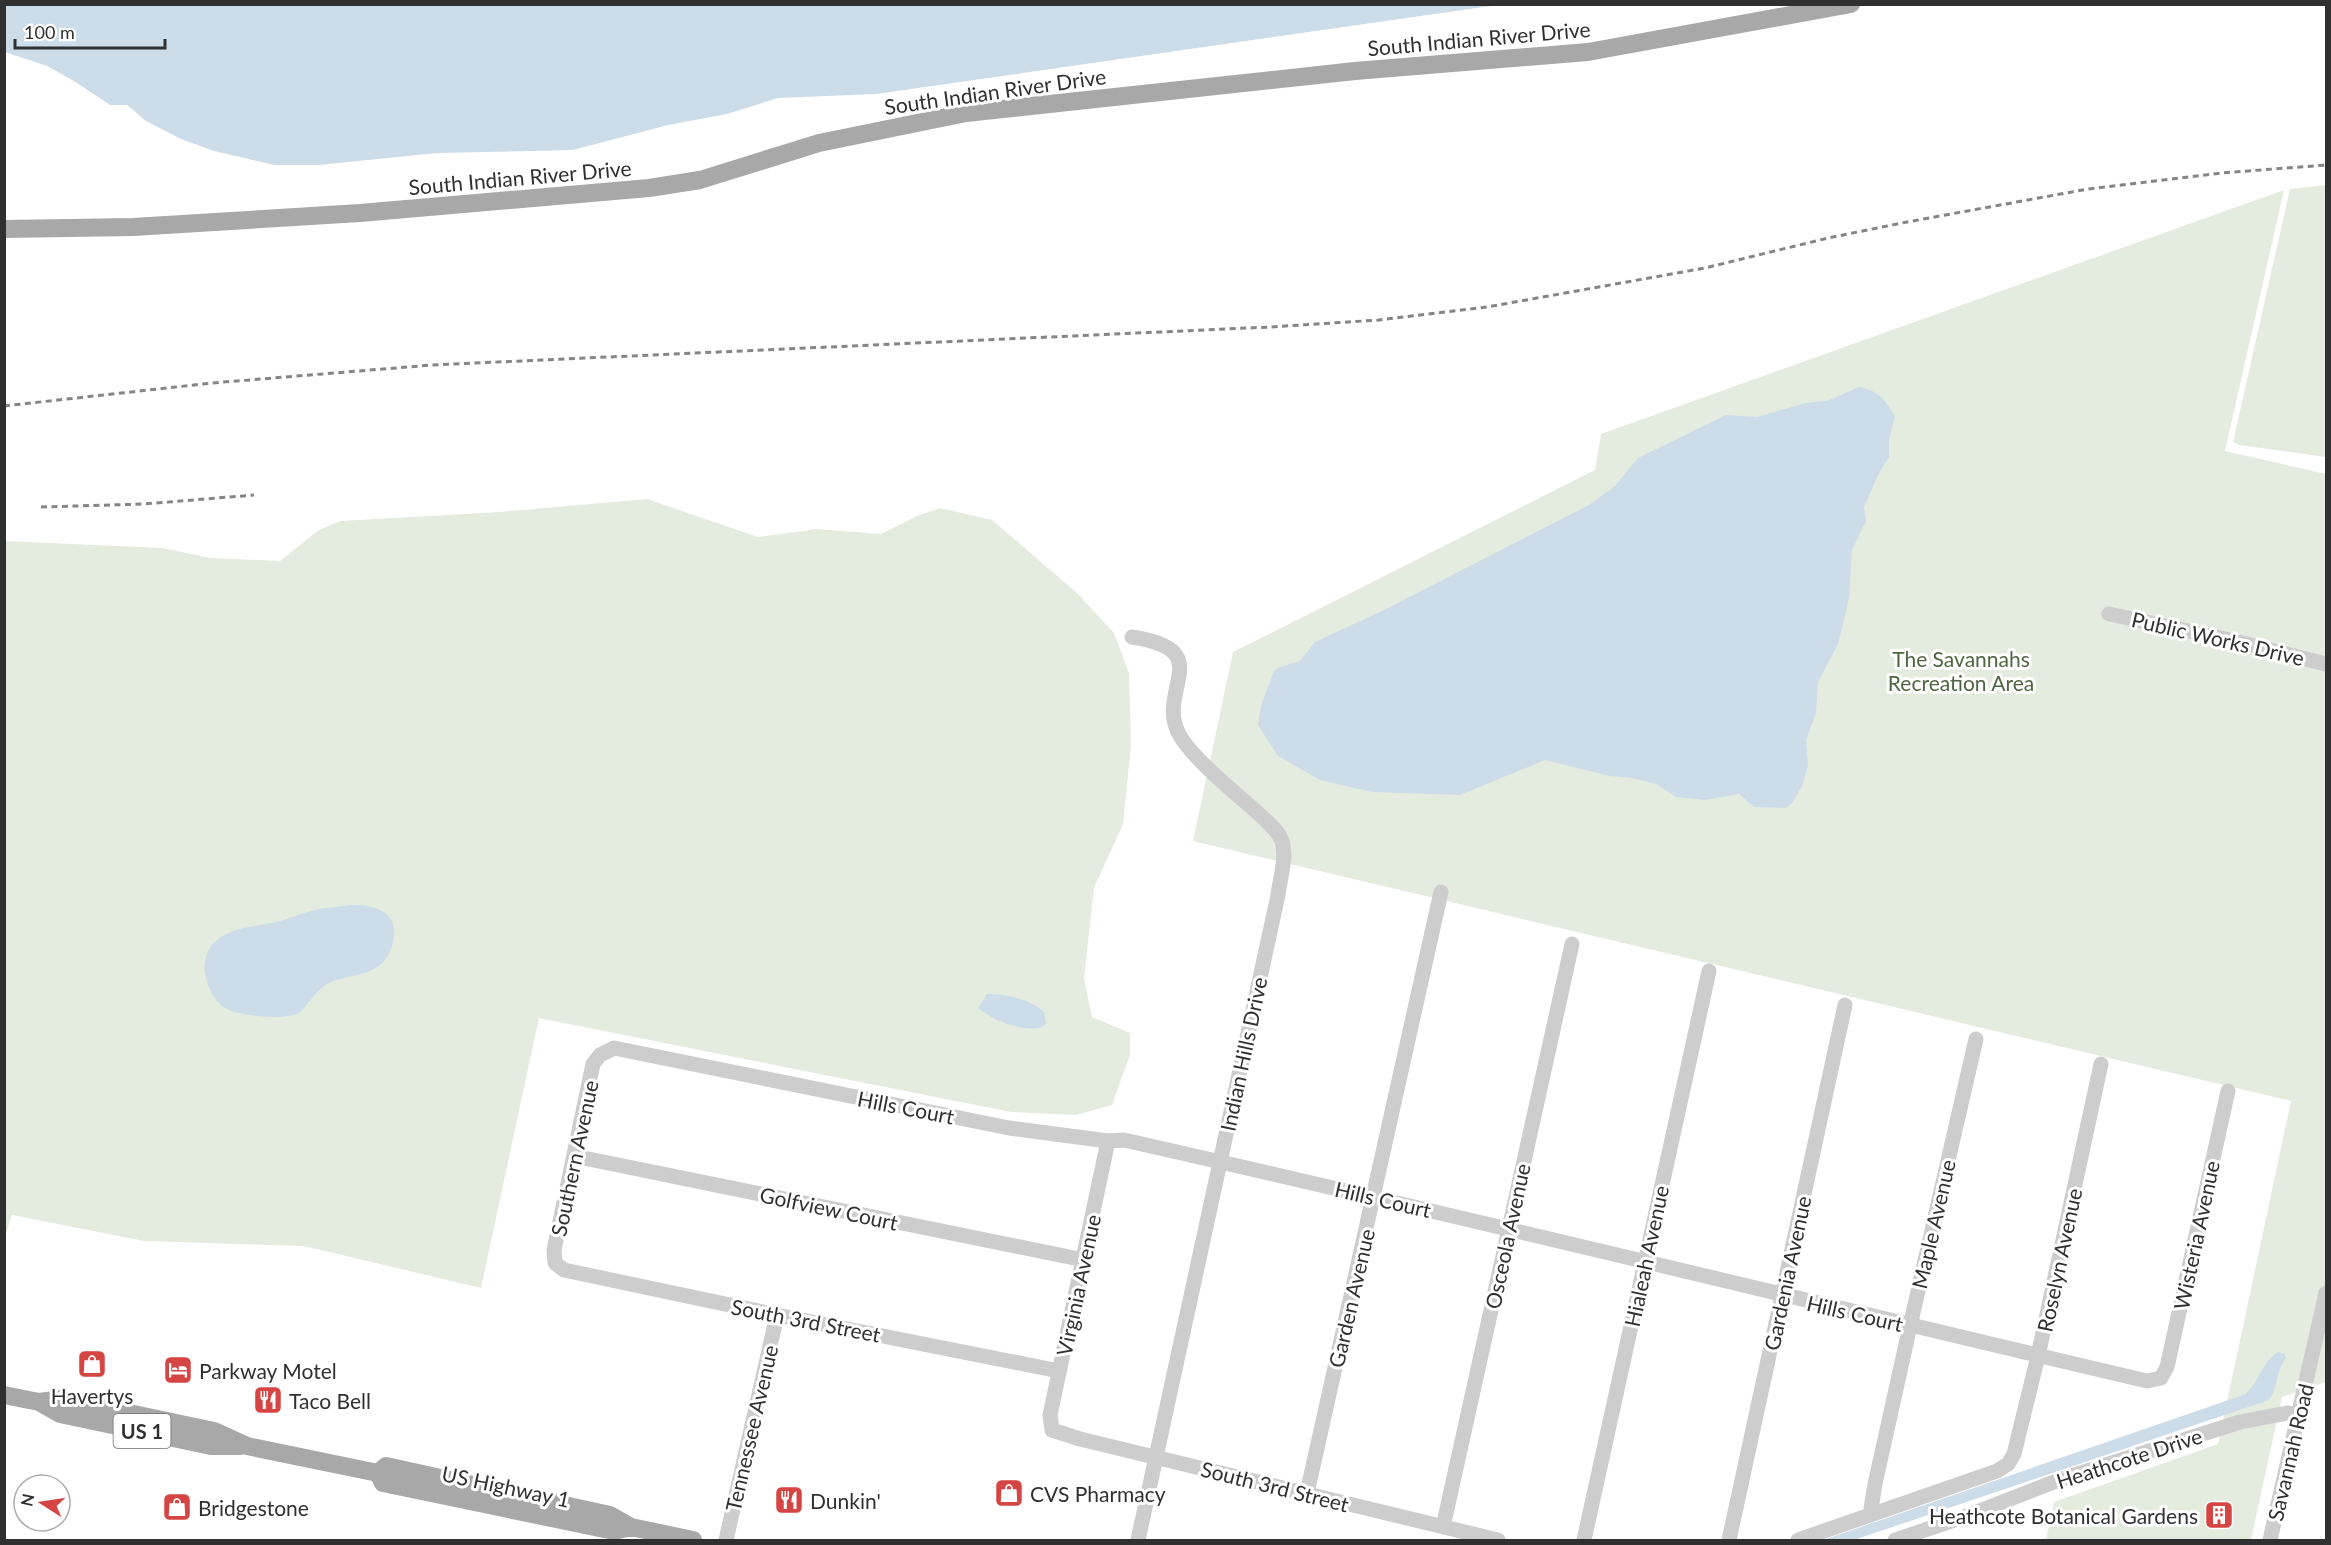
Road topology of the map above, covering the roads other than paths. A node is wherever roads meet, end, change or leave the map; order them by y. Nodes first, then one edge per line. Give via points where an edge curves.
1 (1851, 4) edge
2 (4, 229) edge
3 (2109, 614) dead end
4 (1132, 637) dead end
5 (2326, 664) edge
6 (1441, 892) dead end
7 (1572, 944) dead end
8 (1709, 971) dead end
9 (1845, 1005) dead end
10 (1976, 1039) dead end
11 (600, 1055) joint
12 (2101, 1064) dead end
13 (2228, 1091) dead end
14 (1108, 1141) junction
15 (574, 1155) junction
16 (1220, 1163) junction
17 (1373, 1197) junction
18 (1508, 1228) junction
19 (1084, 1260) junction
20 (1645, 1262) junction
21 (555, 1263) joint
22 (2326, 1293) edge
23 (1781, 1296) junction
24 (777, 1315) junction
25 (1910, 1326) junction
26 (2038, 1356) junction
27 (1059, 1371) junction
28 (2161, 1377) joint
29 (4, 1395) edge
30 (2299, 1415) junction
31 (1052, 1430) joint
32 (1157, 1458) junction
33 (1308, 1493) junction
34 (1870, 1515) junction
35 (1443, 1527) junction
36 (693, 1540) edge
37 (726, 1540) edge
38 (1138, 1540) edge
39 (1498, 1540) edge
40 (1584, 1540) edge
41 (1729, 1540) edge
42 (1797, 1540) edge
43 (1895, 1540) edge
44 (2270, 1540) edge

1 - 2 main road, South Indian River Drive via 1588,52 1355,71 966,113 819,143 700,180 649,188 360,213 133,227
3 - 5 street, Public Works Drive
4 - 16 street, Indian Hills Drive via 1164,644 1175,654 1181,666 1174,711 1178,732 1199,759 1271,825 1281,838 1284,853
6 - 17 street, Garden Avenue
7 - 18 street, Osceola Avenue
8 - 20 street, Hialeah Avenue
9 - 23 street, Gardenia Avenue
10 - 25 street, Maple Avenue
11 - 14 street, Hills Court via 614,1048 1009,1128
11 - 15 street, Southern Avenue via 593,1064
12 - 26 street, Roselyn Avenue
13 - 28 street, Wisteria Avenue via 2168,1367
14 - 16 street, Hills Court via 1124,1140
14 - 19 street, Virginia Avenue
15 - 19 street, Golfview Court
15 - 21 street, Southern Avenue via 554,1250
16 - 17 street, Hills Court
16 - 32 street, Indian Hills Drive
17 - 18 street, Hills Court
17 - 33 street, Garden Avenue
18 - 20 street, Hills Court
18 - 35 street, Osceola Avenue
19 - 27 street, Virginia Avenue
20 - 23 street, Hills Court
20 - 40 street, Hialeah Avenue
21 - 24 street, South 3rd Street via 564,1270
22 - 30 street, Savannah Road
23 - 25 street, Hills Court
23 - 41 street, Gardenia Avenue
24 - 27 street, South 3rd Street
24 - 37 street, Tennessee Avenue
25 - 26 street, Hills Court
25 - 34 street, Maple Avenue
26 - 28 street, Hills Court via 2147,1381
26 - 34 street, Roselyn Avenue via 2014,1455 2008,1464
27 - 31 street, Virginia Avenue via 1050,1415
29 - 36 main road, US Highway 1 / US 1 via 39,1402 60,1414 211,1446 247,1446 378,1473 386,1467 610,1515 631,1527
30 - 43 street, Heathcote Drive via 2287,1413 2240,1422 2058,1480
30 - 44 street, Savannah Road
31 - 32 street, South 3rd Street
32 - 33 street, South 3rd Street
32 - 38 street, Indian Hills Drive
33 - 35 street, South 3rd Street
34 - 42 street
35 - 39 street, South 3rd Street

